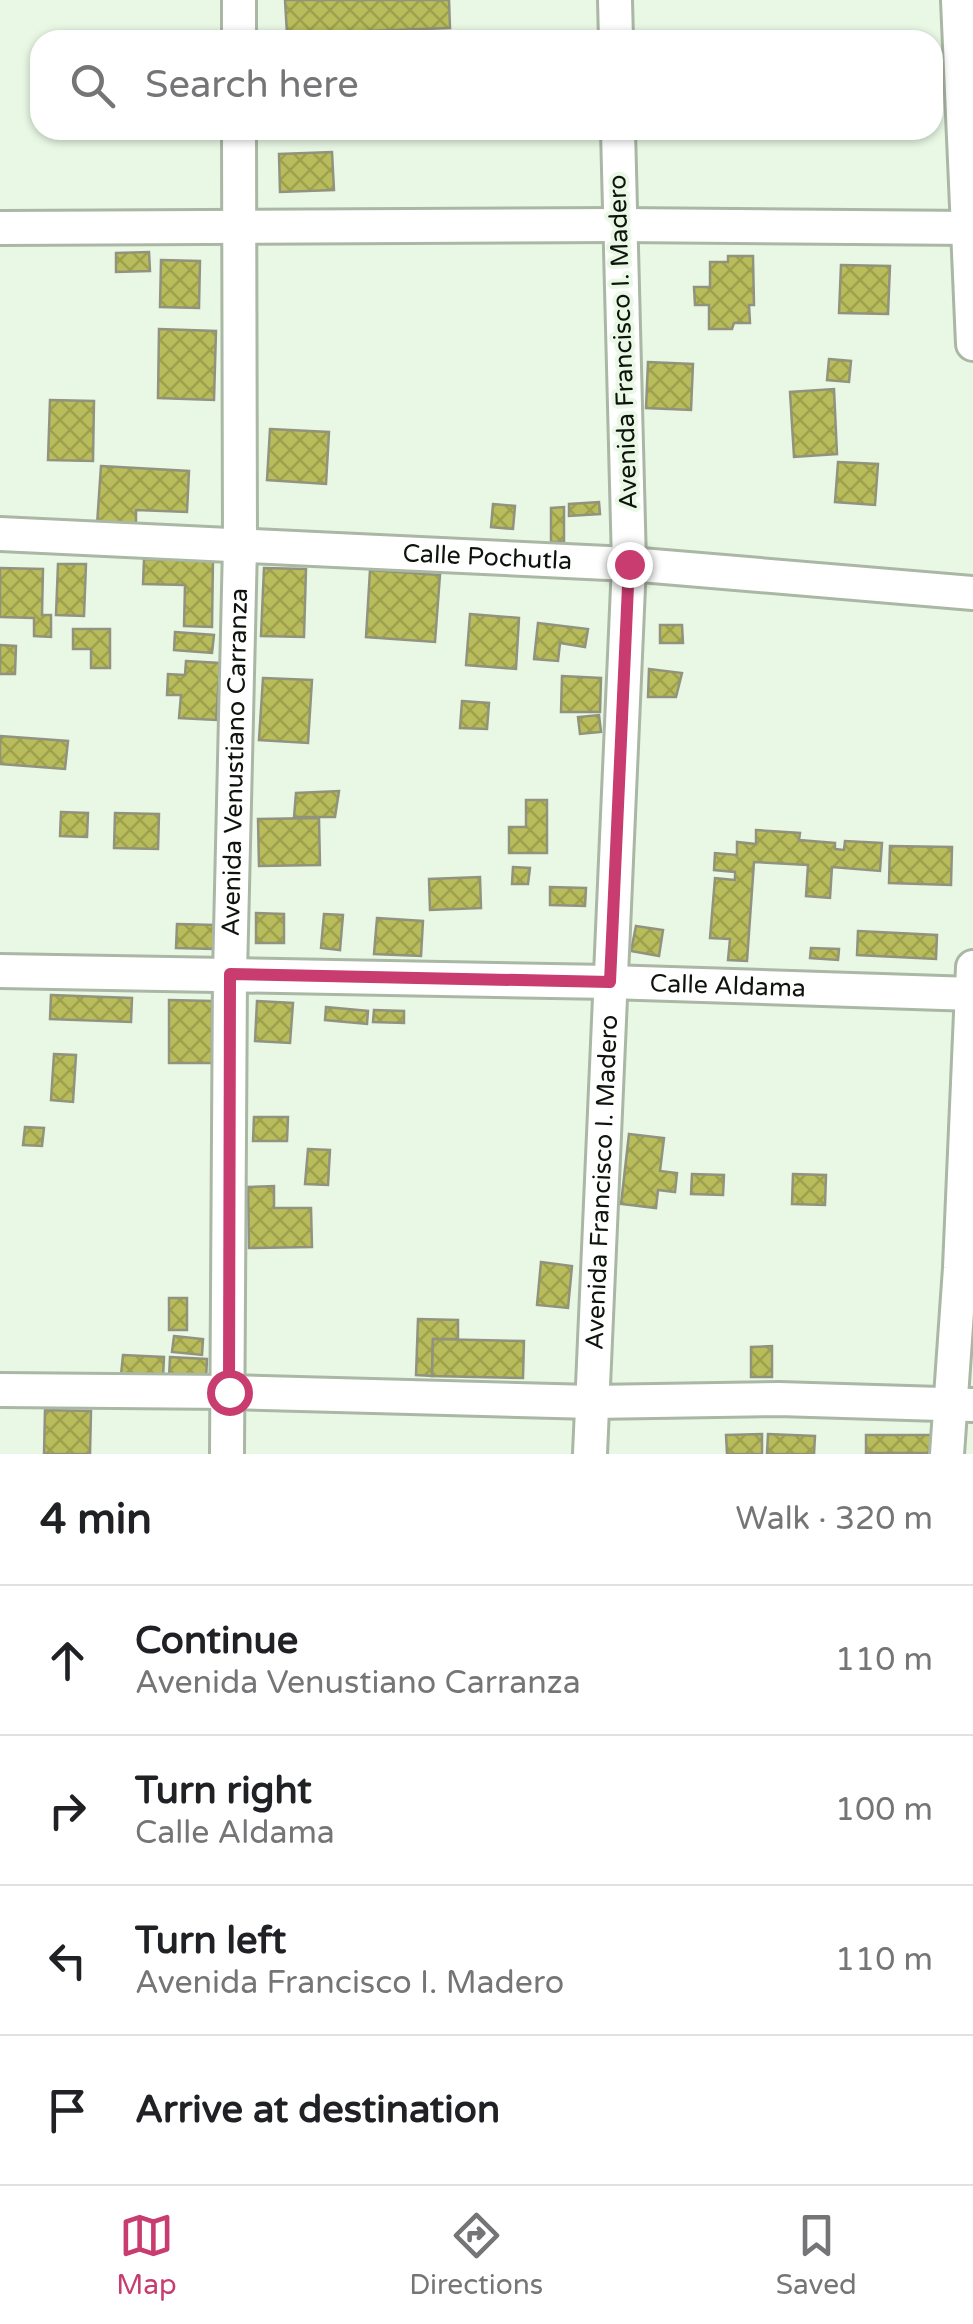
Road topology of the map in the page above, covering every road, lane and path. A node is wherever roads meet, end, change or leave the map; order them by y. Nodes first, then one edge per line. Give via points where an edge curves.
1 (239, 0) edge
2 (615, 0) edge
3 (958, 0) edge
4 (239, 30) edge
5 (616, 30) edge
6 (239, 140) edge
7 (618, 140) edge
8 (620, 224) junction
9 (240, 225) junction
10 (0, 228) edge
11 (972, 228) edge
12 (973, 344) edge
13 (0, 534) edge
14 (240, 546) junction
15 (629, 564) junction
16 (973, 593) edge
17 (973, 967) edge
18 (0, 971) edge
19 (230, 974) junction
20 (610, 982) junction
21 (973, 994) edge
22 (0, 1390) edge
23 (229, 1392) junction
24 (592, 1402) junction
25 (961, 1406) edge
26 (227, 1454) edge
27 (590, 1454) edge
28 (947, 1454) edge

1 - 4 street
2 - 5 street
3 - 11 street
6 - 9 street, Avenida Venustiano Carranza
7 - 8 street, Avenida Francisco I. Madero
8 - 9 street
8 - 11 street
8 - 15 street, Avenida Francisco I. Madero
9 - 10 street
9 - 14 street, Avenida Venustiano Carranza
11 - 12 street
13 - 14 street, Calle Pochutla
14 - 15 street, Calle Pochutla
14 - 19 street, Avenida Venustiano Carranza
15 - 16 street, Calle Pochutla
15 - 20 street, Avenida Francisco I. Madero
17 - 21 street
18 - 19 street, Calle Aldama
19 - 20 street, Calle Aldama
19 - 23 street, Avenida Venustiano Carranza
20 - 21 street, Calle Aldama
20 - 24 street, Avenida Francisco I. Madero
21 - 25 street via 960,1268
22 - 23 street
23 - 24 street
23 - 26 street, Avenida Venustiano Carranza
24 - 25 street via 779,1399
24 - 27 street, Avenida Francisco I. Madero
25 - 28 street

